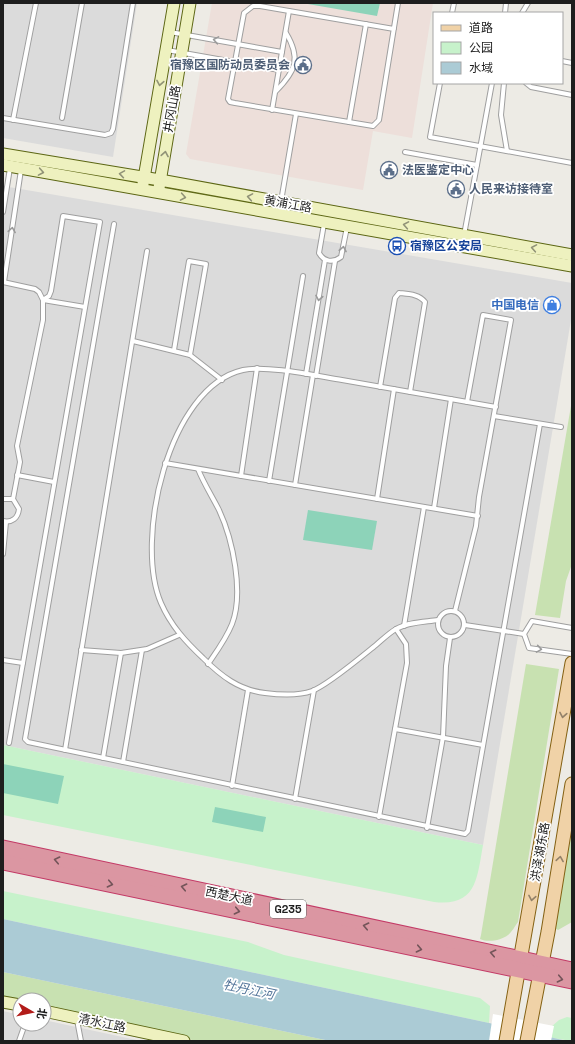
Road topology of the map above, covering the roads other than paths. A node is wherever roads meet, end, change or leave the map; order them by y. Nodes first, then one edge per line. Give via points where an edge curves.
1 (36, 3) edge
2 (82, 3) edge
3 (133, 3) edge
4 (174, 3) edge
5 (190, 3) edge
6 (398, 3) edge
7 (528, 3) edge
8 (266, 5) edge
9 (289, 11) junction
10 (523, 12) edge
11 (366, 24) junction
12 (394, 29) junction
13 (169, 32) junction
14 (286, 32) junction
15 (185, 35) junction
16 (238, 44) junction
17 (166, 50) junction
18 (182, 52) junction
19 (282, 52) junction
20 (235, 62) junction
21 (279, 70) junction
22 (440, 84) edge
23 (492, 84) edge
24 (504, 84) edge
25 (527, 84) edge
26 (276, 91) junction
27 (572, 95) edge
28 (272, 110) junction
29 (296, 114) junction
30 (3, 118) edge
31 (62, 118) dead end
32 (13, 120) junction
33 (349, 122) junction
34 (480, 146) junction
35 (507, 151) junction
36 (405, 152) dead end
37 (12, 161) edge
38 (572, 163) edge
39 (477, 164) junction
40 (144, 178) junction
41 (160, 180) junction
42 (142, 189) junction
43 (158, 192) junction
44 (280, 208) junction
45 (3, 212) edge
46 (324, 221) junction
47 (114, 224) dead end
48 (347, 225) junction
49 (464, 241) junction
50 (148, 251) dead end
51 (572, 255) edge
52 (325, 260) junction
53 (335, 261) junction
54 (572, 266) edge
55 (303, 276) dead end
56 (3, 282) edge
57 (43, 300) junction
58 (85, 307) junction
59 (132, 342) junction
60 (174, 350) junction
61 (190, 355) junction
62 (257, 368) junction
63 (287, 372) junction
64 (306, 374) junction
65 (314, 375) junction
66 (222, 380) junction
67 (380, 387) junction
68 (394, 389) junction
69 (410, 392) junction
70 (451, 399) junction
71 (467, 402) junction
72 (496, 407) junction
73 (494, 416) junction
74 (540, 424) junction
75 (561, 427) dead end
76 (165, 463) junction
77 (198, 469) junction
78 (17, 475) junction
79 (241, 476) junction
80 (269, 481) junction
81 (54, 482) junction
82 (295, 485) junction
83 (3, 499) edge
84 (13, 499) junction
85 (377, 499) junction
86 (424, 507) junction
87 (434, 508) junction
88 (478, 516) junction
89 (4, 521) edge
90 (3, 554) edge
91 (455, 611) junction
92 (438, 620) junction
93 (465, 625) junction
94 (404, 626) junction
95 (572, 628) edge
96 (396, 629) junction
97 (504, 631) junction
98 (524, 634) junction
99 (179, 635) junction
100 (450, 638) junction
101 (81, 650) junction
102 (142, 650) junction
103 (121, 653) junction
104 (572, 654) edge
105 (3, 660) edge
106 (23, 663) junction
107 (572, 663) edge
108 (208, 664) junction
109 (248, 690) junction
110 (314, 690) junction
111 (395, 729) junction
112 (443, 738) junction
113 (9, 743) dead end
114 (483, 745) junction
115 (65, 750) junction
116 (103, 758) junction
117 (123, 762) junction
118 (572, 784) edge
119 (232, 786) junction
120 (295, 799) junction
121 (379, 817) junction
122 (427, 828) junction
123 (3, 848) edge
124 (3, 862) edge
125 (520, 964) junction
126 (541, 969) junction
127 (572, 970) edge
128 (572, 981) edge
129 (52, 1013) edge
130 (77, 1018) junction
131 (81, 1041) edge
132 (184, 1041) edge
133 (506, 1041) edge
134 (527, 1041) edge

1 - 32 lane
2 - 31 lane
3 - 32 lane via 113,128 110,133 105,135
4 - 13 street, 井冈山路
5 - 15 street, 井冈山路
6 - 12 lane
7 - 10 lane
8 - 9 lane
8 - 16 lane via 253,6 244,13
9 - 11 lane
9 - 14 lane
11 - 12 lane
11 - 33 lane
12 - 33 lane via 379,120 373,126
13 - 15 lane
13 - 17 street, 井冈山路
14 - 19 lane
14 - 26 lane via 295,52 294,62 292,72
16 -> 15 lane
15 - 18 street, 井冈山路
16 - 19 lane
16 - 20 lane
17 - 18 lane
17 -> 40 street, 井冈山路
18 - 20 lane
41 -> 18 street, 井冈山路
19 - 21 lane
20 - 21 lane
20 - 28 lane via 228,99 230,102
21 - 26 lane
22 - 34 lane via 430,137
23 - 34 lane
24 - 35 lane via 501,116
25 - 27 lane via 531,87
26 - 28 lane
28 - 29 lane
29 - 33 lane
29 - 44 lane
30 - 32 lane
34 - 35 lane
34 - 39 lane
35 - 38 lane
36 - 39 lane
40 -> 37 street, 黄浦江路
37 -> 42 street, 黄浦江路
37 - 45 lane
56 -> 37 lane
39 - 49 lane
40 - 41 street, 黄浦江路
40 - 42 street, 井冈山路
41 - 43 street, 井冈山路
44 -> 41 street, 黄浦江路
42 - 43 street, 黄浦江路
43 -> 44 street, 黄浦江路
44 - 46 street, 黄浦江路
49 -> 44 street, 黄浦江路
46 - 48 street, 黄浦江路
46 - 52 lane via 319,254
47 - 115 lane via 25,739 28,742
48 - 49 street, 黄浦江路
53 -> 48 lane via 342,255
51 -> 49 street, 黄浦江路
49 - 54 street, 黄浦江路
50 - 59 lane
52 - 53 lane
52 -> 64 lane
53 - 65 lane
55 - 63 lane
56 - 57 lane via 35,289
57 - 58 lane
57 - 58 lane via 51,291 63,216 100,222
57 - 78 lane via 41,332 17,446 20,462
58 - 81 lane
59 - 60 lane
59 - 101 lane
60 - 61 lane
60 - 61 lane via 189,261 206,264
61 - 66 lane
62 - 63 lane
62 - 66 lane via 241,370
62 - 79 lane
63 - 64 lane
63 - 80 lane
64 - 65 lane
65 - 67 lane
65 - 82 lane
66 - 76 lane via 208,391 192,410 179,431
67 - 68 lane
67 - 69 lane via 395,298 399,294 405,294 422,298 425,302
68 - 69 lane
68 - 85 lane
69 - 70 lane
70 - 71 lane
70 - 87 lane
71 - 72 lane
71 - 72 lane via 483,315 511,320
72 - 73 lane
73 - 74 lane
73 - 88 lane via 479,497
74 - 75 lane
74 - 97 lane
76 - 77 lane
76 - 99 lane via 153,522 152,565 160,602
77 - 79 lane
77 - 108 lane via 226,528 235,567 237,594 232,623 223,643
78 - 81 lane
78 - 84 lane
79 - 80 lane
80 - 82 lane
81 - 106 lane
82 - 85 lane
83 - 84 lane
84 - 89 lane via 18,506 18,514 14,520
85 - 86 lane
86 - 87 lane
86 - 94 lane
87 - 88 lane
88 - 91 lane
89 - 90 lane
91 - 92 lane via 443,613
91 - 93 lane via 462,615
92 - 94 lane
92 - 100 lane via 442,634
93 - 97 lane
93 - 100 lane via 461,634
94 - 96 lane
95 - 98 lane via 532,621
96 - 110 lane
96 - 111 lane via 406,644 407,663
97 - 98 lane
97 - 114 lane
98 -> 104 lane via 529,648
99 - 102 lane
99 - 108 lane
100 - 112 lane via 446,666
101 - 103 lane
101 - 115 lane
102 - 103 lane
102 - 117 lane
103 - 116 lane
105 - 106 lane
106 - 113 lane
107 -> 125 main road, 洪泽湖东路
108 - 109 lane via 231,682
109 - 110 lane via 292,694
109 - 119 lane
110 - 120 lane
111 - 112 lane
111 - 121 lane
112 - 114 lane
112 - 122 lane
114 - 122 lane via 468,831 462,835
115 - 116 lane
116 - 117 lane
117 - 119 lane
126 -> 118 main road, 洪泽湖东路
119 - 120 lane
120 - 121 lane
121 - 122 lane
125 -> 123 highway, 西楚大道 / G235
124 -> 125 highway, 西楚大道 / G235
125 - 126 highway, 西楚大道 / G235
125 - 133 main road, 洪泽湖东路
126 - 127 highway, 西楚大道 / G235
126 -> 128 highway, 西楚大道 / G235
126 - 134 main road, 洪泽湖东路
129 - 130 street, 清水江路
130 - 131 lane
130 - 132 street, 清水江路

